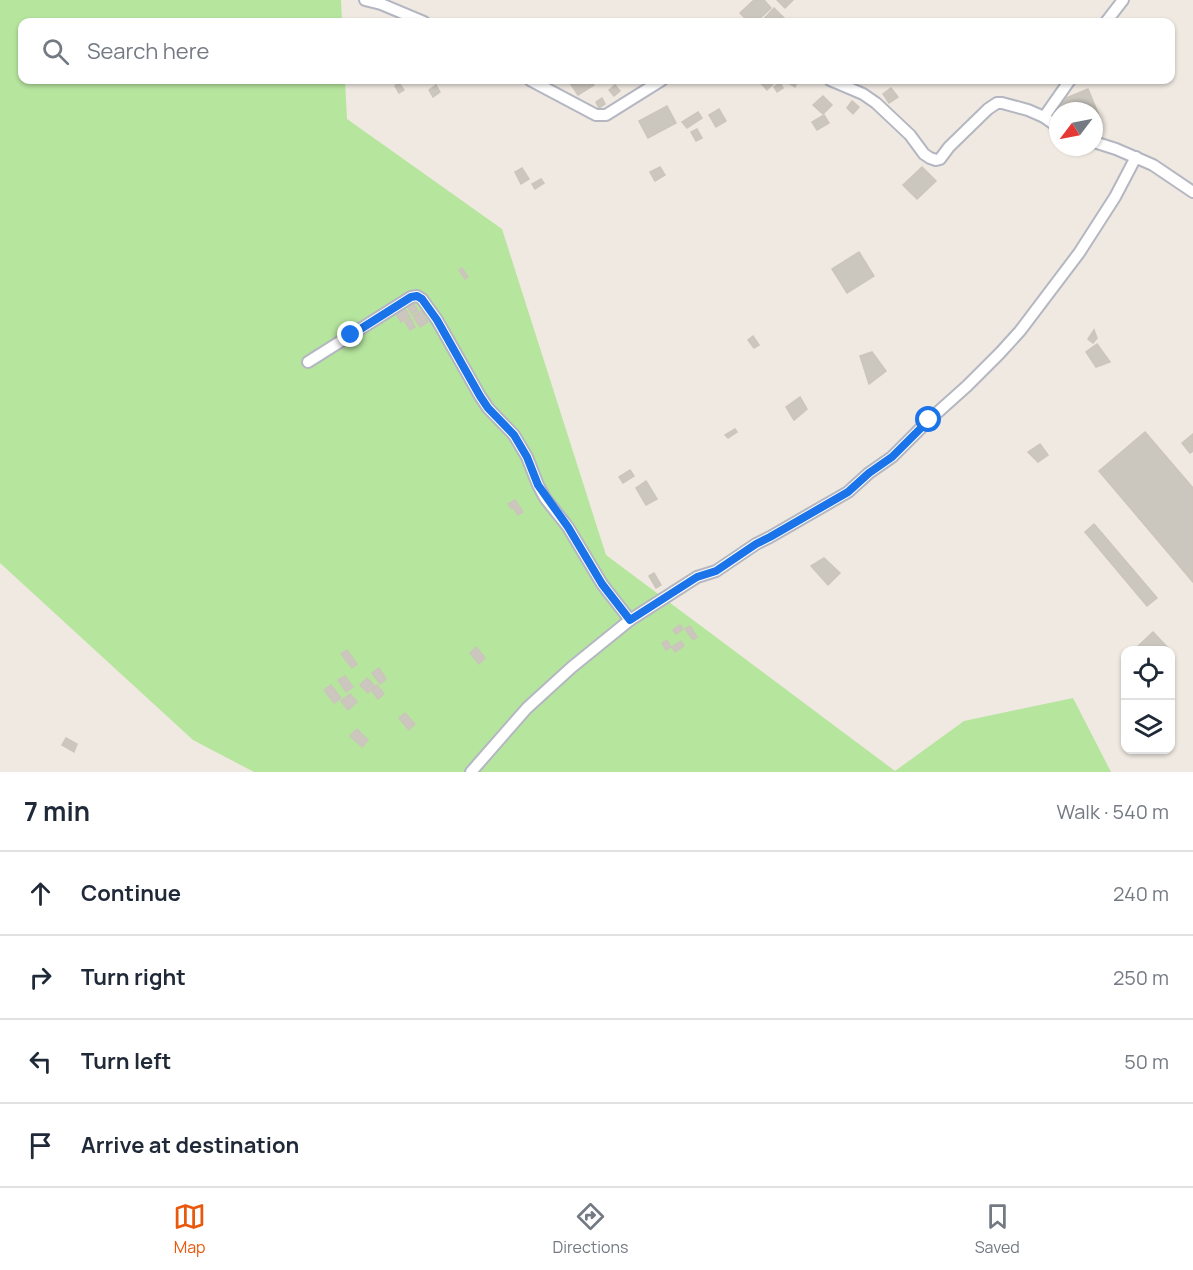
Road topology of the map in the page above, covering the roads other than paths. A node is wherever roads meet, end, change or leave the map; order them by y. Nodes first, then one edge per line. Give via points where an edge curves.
1 (365, 0) edge
2 (1122, 0) edge
3 (414, 18) edge
4 (1109, 18) edge
5 (538, 84) edge
6 (656, 84) edge
7 (839, 84) edge
8 (1067, 84) edge
9 (1044, 117) junction
10 (1049, 121) edge
11 (1103, 145) edge
12 (1136, 157) junction
13 (1193, 192) edge
14 (308, 362) dead end
15 (630, 620) junction
16 (471, 772) edge

1 - 3 street
2 - 4 street
5 - 6 street via 596,115 606,115
7 - 9 street via 876,103 924,154 936,160 997,103
8 - 9 street
9 - 10 street
11 - 12 street
12 - 13 street
12 - 15 street via 1079,253 1020,331 892,457 848,492 716,571 697,577
14 - 15 street via 411,297 422,299 480,396 514,435 538,485
15 - 16 street via 527,708

